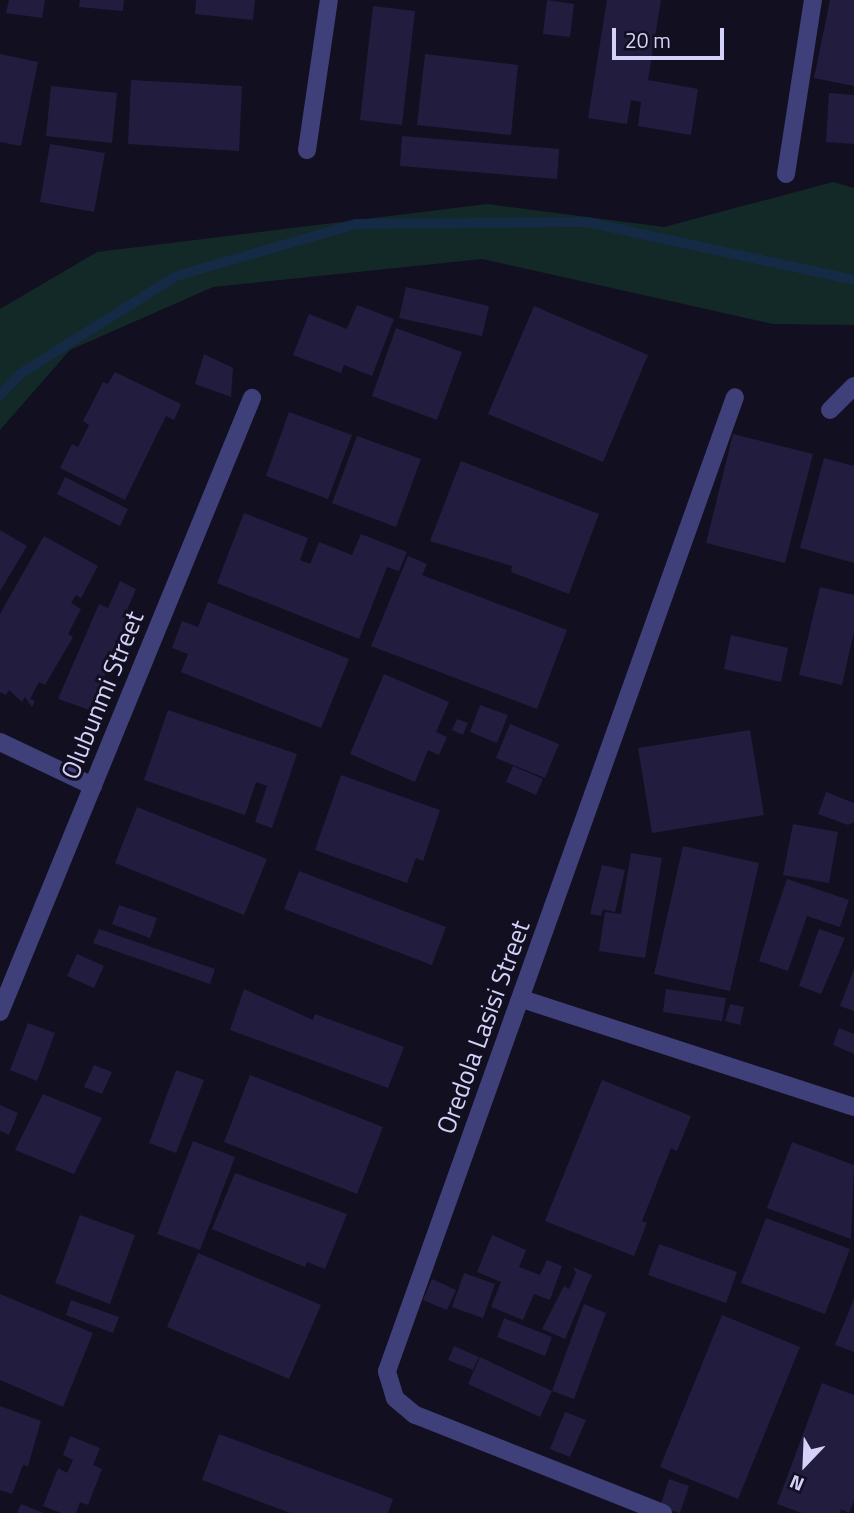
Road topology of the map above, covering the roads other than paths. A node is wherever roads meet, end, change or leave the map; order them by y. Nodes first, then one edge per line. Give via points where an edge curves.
1 (329, 0) edge
2 (813, 0) edge
3 (306, 150) dead end
4 (786, 174) dead end
5 (854, 386) edge
6 (735, 397) dead end
7 (252, 398) dead end
8 (830, 410) dead end
9 (0, 742) edge
10 (93, 786) junction
11 (522, 999) junction
12 (0, 1012) edge
13 (854, 1107) edge
14 (663, 1513) edge

1 - 3 street
2 - 4 street
5 - 8 street
6 - 11 street, Oredola Lasisi Street
7 - 10 street, Olubunmi Street
9 - 10 street
10 - 12 street, Olubunmi Street
11 - 13 street
11 - 14 street, Oredola Lasisi Street via 387,1371 395,1398 415,1415

